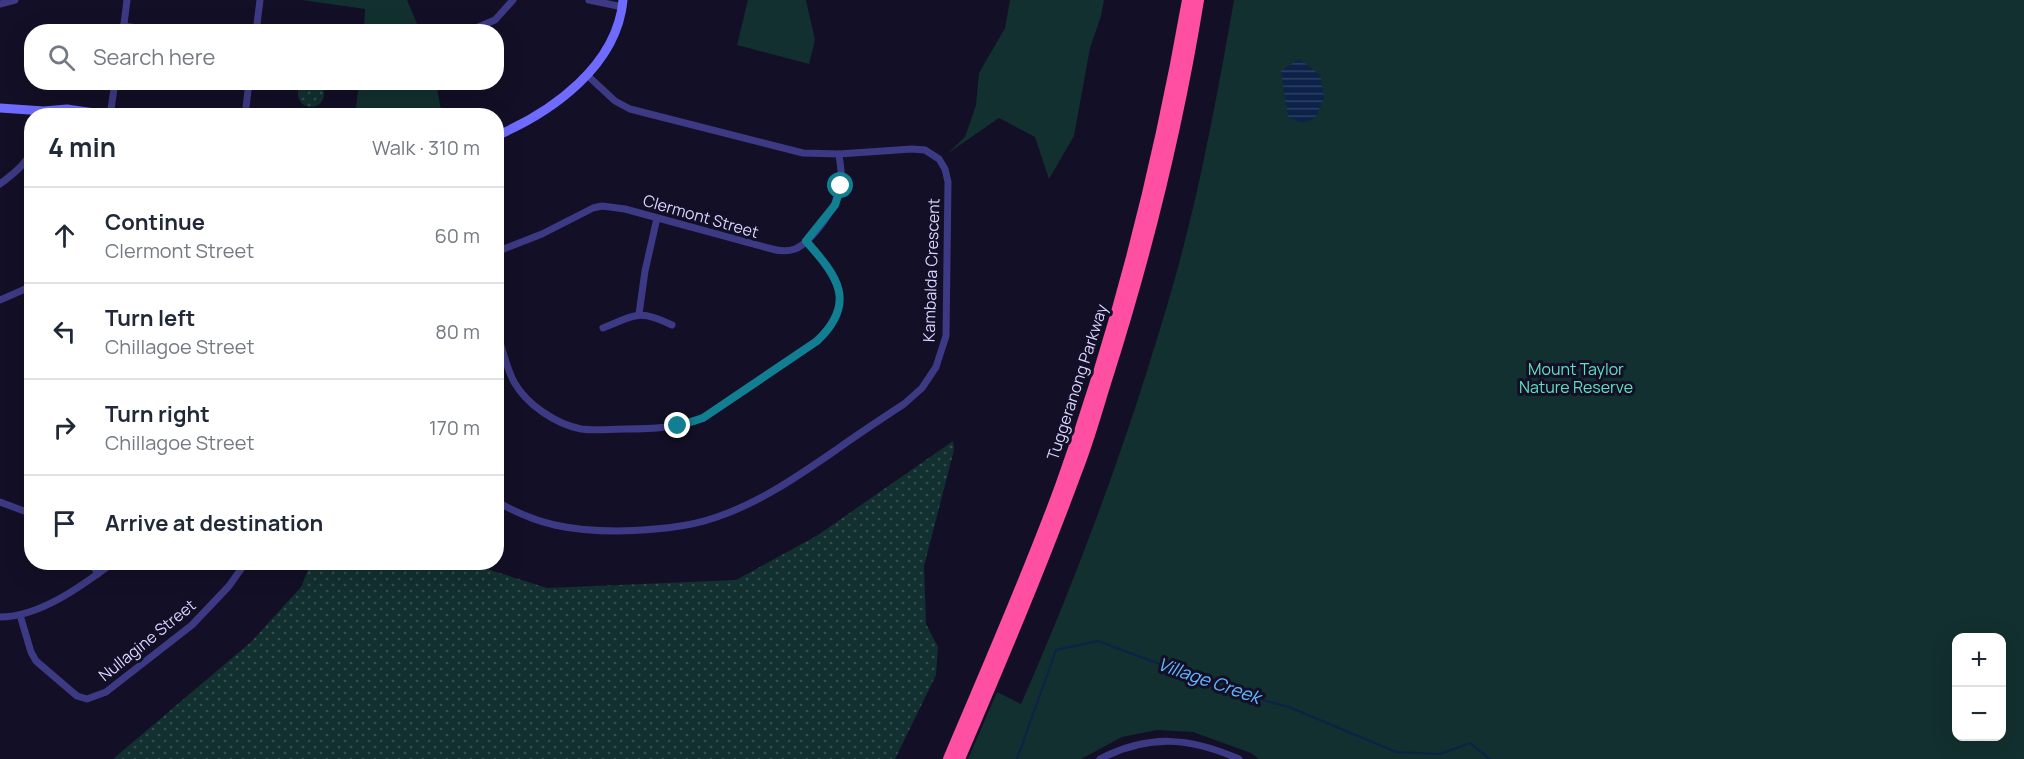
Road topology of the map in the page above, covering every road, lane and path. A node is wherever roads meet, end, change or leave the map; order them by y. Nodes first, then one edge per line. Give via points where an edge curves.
1 (15, 0) edge
2 (127, 0) edge
3 (260, 0) edge
4 (513, 0) edge
5 (589, 0) edge
6 (1188, 0) edge
7 (1198, 0) edge
8 (0, 3) edge
9 (623, 3) edge
10 (124, 24) edge
11 (257, 24) edge
12 (485, 24) edge
13 (587, 75) junction
14 (114, 90) edge
15 (248, 90) edge
16 (0, 108) edge
17 (111, 108) edge
18 (246, 108) edge
19 (24, 111) edge
20 (504, 132) edge
21 (839, 154) junction
22 (24, 162) edge
23 (0, 184) edge
24 (657, 218) junction
25 (806, 241) junction
26 (504, 249) edge
27 (24, 290) edge
28 (0, 300) edge
29 (639, 314) junction
30 (672, 325) dead end
31 (603, 328) dead end
32 (504, 353) edge
33 (0, 502) edge
34 (504, 505) edge
35 (24, 511) edge
36 (96, 570) edge
37 (103, 570) edge
38 (240, 570) edge
39 (98, 574) junction
40 (20, 615) junction
41 (0, 617) edge
42 (949, 759) edge
43 (959, 759) edge
44 (1100, 759) edge
45 (1239, 759) edge

1 - 8 street
2 - 10 street
3 - 11 street
4 - 12 street via 495,20
5 - 9 street
6 - 42 highway, Tuggeranong Parkway via 1146,202 1099,370 1045,528
7 - 43 highway, Tuggeranong Parkway via 1155,209 1116,349 1052,536
9 - 13 street via 606,49
13 - 20 street via 544,111
13 - 21 street, Kambalda Crescent via 615,101 630,109 790,151
14 - 17 street
15 - 18 street
16 - 19 street
21 - 25 street via 838,196
21 - 34 street, Kambalda Crescent via 925,150 939,159 945,169 946,336 936,367 922,388 780,488 716,518 666,529 603,531 558,527
22 - 23 street
24 - 25 street, Clermont Street via 772,249 788,251
24 - 26 street, Clermont Street via 602,206
24 - 29 street
25 - 32 street via 828,266 838,285 840,306 835,320 817,341 690,423 664,429 593,430 570,426 532,404 514,381
27 - 28 street
29 - 30 street
29 - 31 street
33 - 35 street
36 - 39 street
37 - 39 street
38 - 40 street, Nullagine Street via 192,625 106,693 87,699 77,696 36,661
39 - 40 street via 61,597
40 - 41 street
44 - 45 street via 1135,744 1156,741 1188,742

